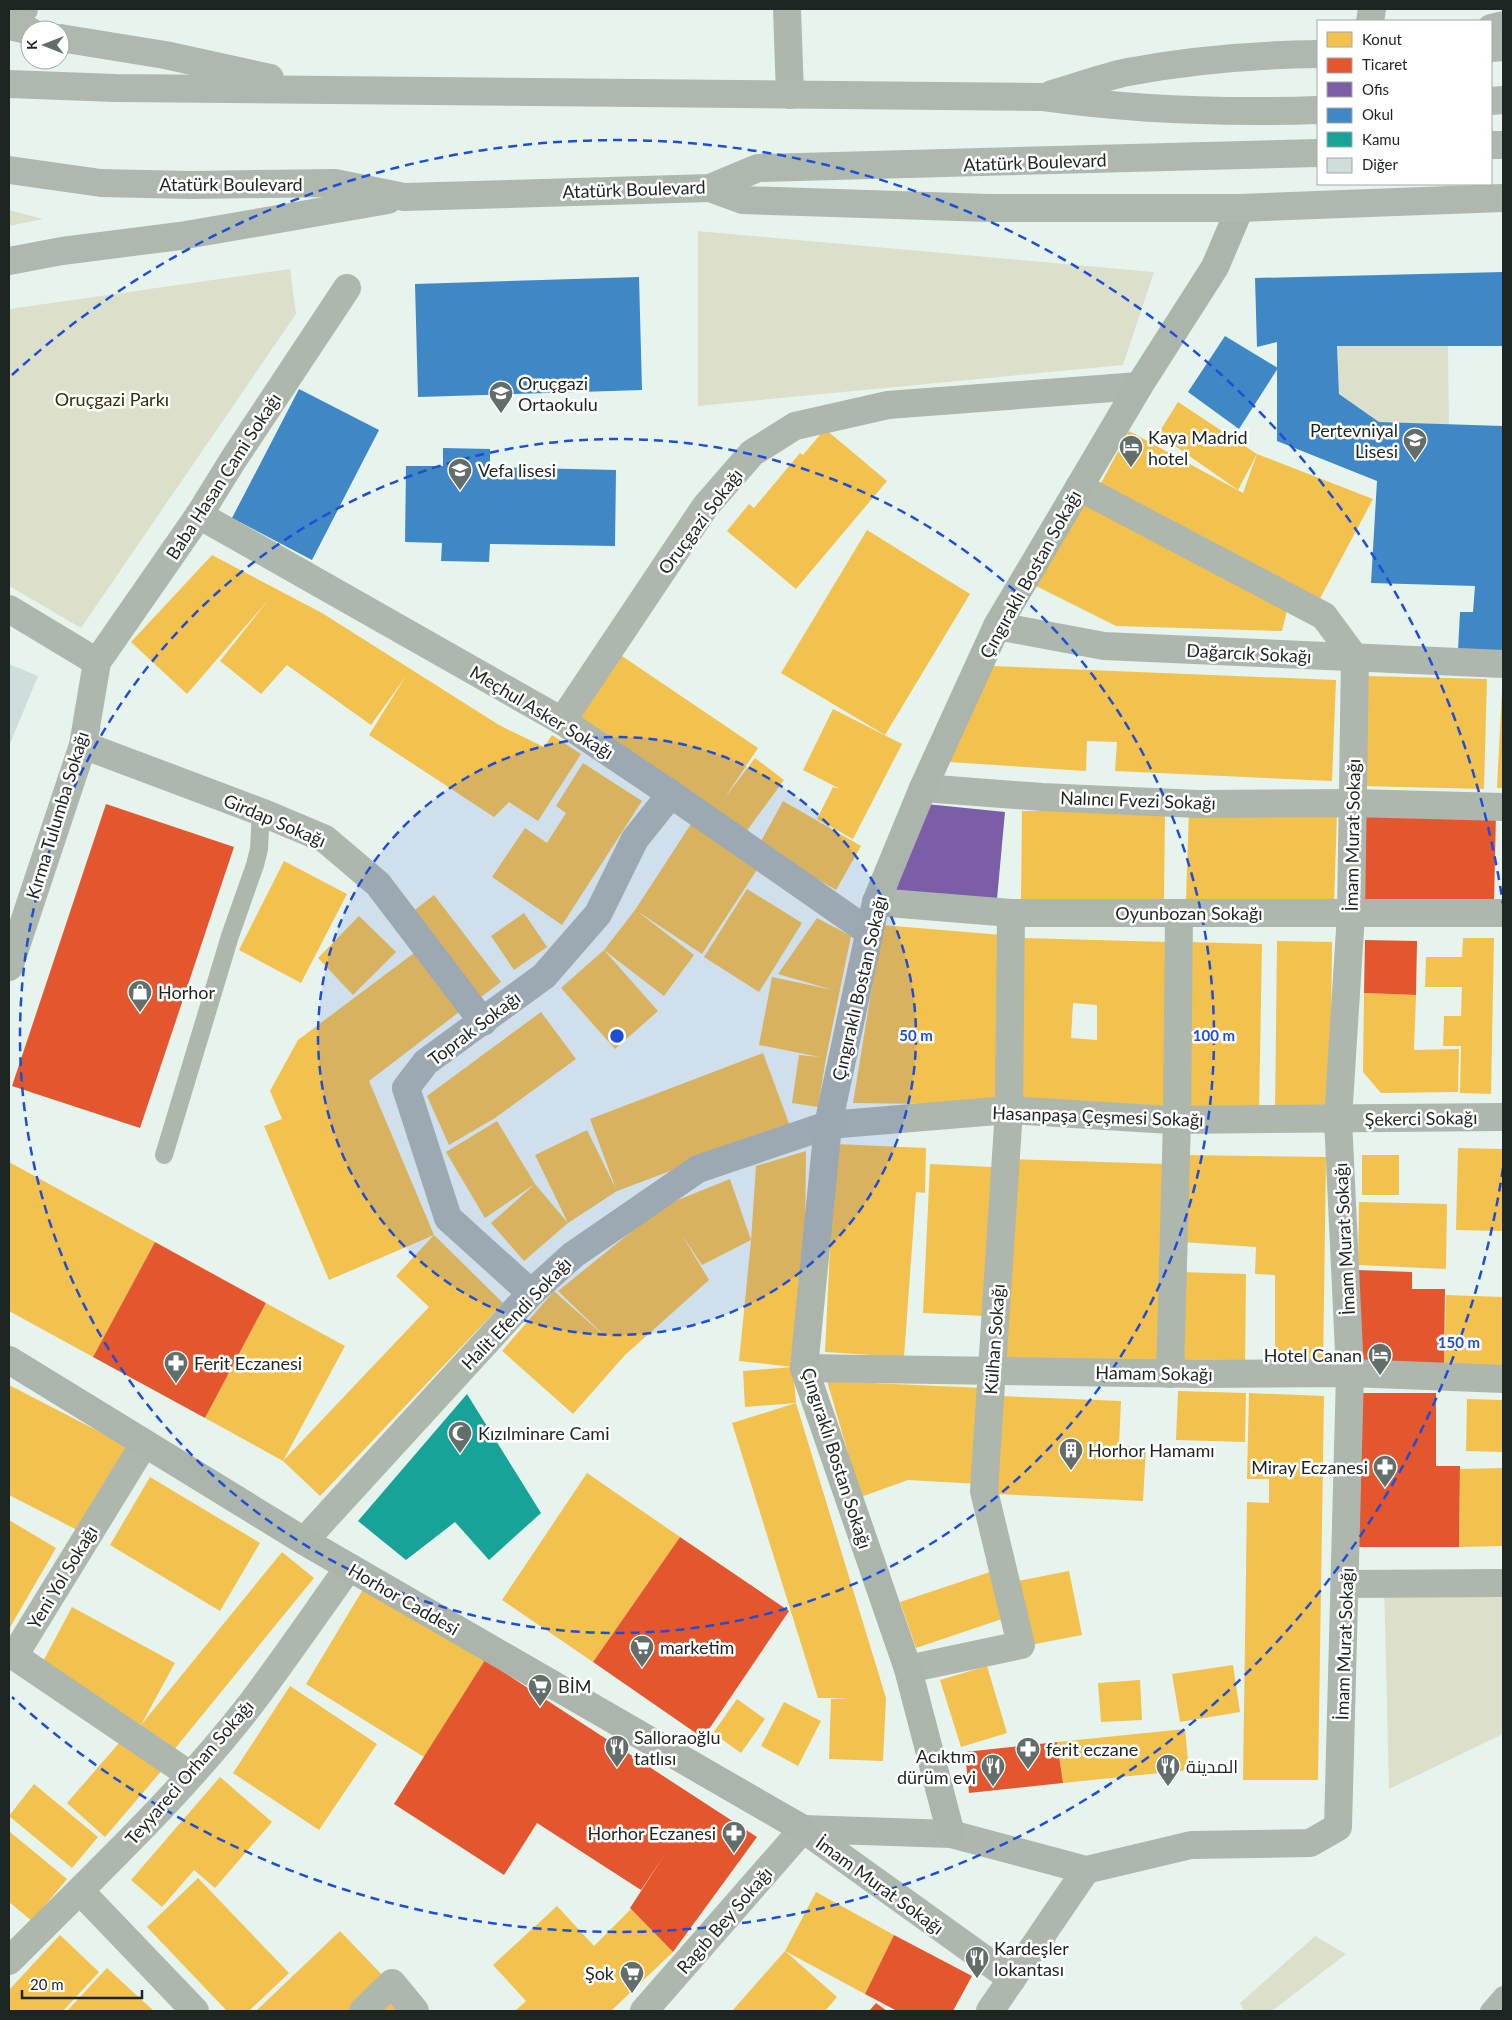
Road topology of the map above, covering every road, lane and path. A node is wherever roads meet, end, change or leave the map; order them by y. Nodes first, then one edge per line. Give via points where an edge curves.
1 (24, 9) edge
2 (788, 9) edge
3 (9, 24) edge
4 (70, 40) edge
5 (1317, 54) edge
6 (9, 84) edge
7 (323, 89) junction
8 (790, 95) junction
9 (1042, 97) junction
10 (1317, 110) edge
11 (1317, 153) edge
12 (9, 170) edge
13 (710, 188) junction
14 (404, 197) junction
15 (1503, 198) edge
16 (1240, 208) junction
17 (9, 261) edge
18 (347, 288) dead end
19 (1139, 386) junction
20 (1079, 487) junction
21 (200, 515) junction
22 (9, 609) edge
23 (997, 626) junction
24 (1355, 658) junction
25 (97, 662) junction
26 (1503, 664) edge
27 (562, 721) junction
28 (83, 745) junction
29 (923, 788) junction
30 (671, 794) junction
31 (1353, 803) junction
32 (1503, 807) edge
33 (261, 812) junction
34 (876, 902) junction
35 (1011, 913) junction
36 (1179, 913) junction
37 (1503, 913) edge
38 (1351, 914) junction
39 (869, 932) junction
40 (9, 967) edge
41 (483, 1022) junction
42 (1009, 1110) junction
43 (1503, 1117) edge
44 (1338, 1119) junction
45 (1177, 1120) junction
46 (828, 1125) junction
47 (164, 1155) dead end
48 (531, 1293) junction
49 (9, 1360) edge
50 (804, 1368) junction
51 (992, 1370) junction
52 (1350, 1373) junction
53 (1170, 1374) junction
54 (1503, 1379) edge
55 (144, 1444) junction
56 (304, 1541) junction
57 (349, 1567) junction
58 (1503, 1583) edge
59 (1346, 1584) junction
60 (908, 1669) junction
61 (190, 1775) junction
62 (803, 1830) junction
63 (951, 1834) junction
64 (1086, 1870) junction
65 (81, 1892) junction
66 (9, 1961) edge
67 (1012, 1979) junction
68 (1503, 1995) edge
69 (195, 2011) edge
70 (363, 2011) edge
71 (415, 2011) edge
72 (644, 2011) edge
73 (990, 2011) edge
74 (1489, 2011) edge

1 - 3 street
2 - 8 street
4 - 7 main road via 165,55
5 - 9 main road via 1247,57 1127,72
6 - 7 main road
7 - 8 main road
8 - 9 main road
9 - 10 main road via 1119,107 1231,112
11 - 13 main road, Atatürk Boulevard via 758,168
12 - 14 main road, Atatürk Boulevard via 101,183 335,183
13 - 14 main road, Atatürk Boulevard
13 - 16 main road via 743,200 989,208
14 - 17 main road via 180,236
15 - 16 main road
16 - 19 street, Çıngıraklı Bostan Sokağı via 1215,267
18 - 21 street, Baba Hasan Cami Sokağı
19 - 20 street, Çıngıraklı Bostan Sokağı
19 - 27 street, Oruçgazi Sokağı via 888,405 795,426 752,453 706,507
20 - 23 street, Çıngıraklı Bostan Sokağı
20 - 24 street via 1324,616
21 - 25 street, Baba Hasan Cami Sokağı
21 - 27 street, Meçhul Asker Sokağı
22 - 25 street
23 - 24 street, Dağarcık Sokağı via 1104,646
23 - 29 street, Çıngıraklı Bostan Sokağı
24 - 26 street, Dağarcık Sokağı
24 - 31 street, İmam Murat Sokağı
25 - 28 street, Kırma Tulumba Sokağı
27 - 30 street, Meçhul Asker Sokağı
28 - 33 street, Girdap Sokağı
28 - 40 street, Kırma Tulumba Sokağı
29 - 31 street, Nalıncı Fvezi Sokağı via 1198,804
29 - 34 street, Çıngıraklı Bostan Sokağı
30 - 39 street, Meçhul Asker Sokağı
30 - 41 street, Toprak Sokağı via 634,839 598,914 544,976
31 - 32 street, Nalıncı Fvezi Sokağı
31 - 38 street, İmam Murat Sokağı
33 - 41 street, Girdap Sokağı via 325,839 378,884
33 - 47 lane via 254,865
34 - 35 street, Oyunbozan Sokağı
34 - 39 street, Çıngıraklı Bostan Sokağı
35 - 36 street, Oyunbozan Sokağı
35 - 42 street, Külhan Sokağı
36 - 38 street, Oyunbozan Sokağı
36 - 45 street
37 - 38 street, Oyunbozan Sokağı
38 - 44 street, İmam Murat Sokağı
39 - 46 street, Çıngıraklı Bostan Sokağı
41 - 48 street, Toprak Sokağı via 426,1062 406,1088 448,1218
42 - 45 street, Hasanpaşa Çeşmesi Sokağı
42 - 46 street, Hasanpaşa Çeşmesi Sokağı
42 - 51 street, Külhan Sokağı
43 - 44 street, Şekerci Sokağı
44 - 45 street, Hasanpaşa Çeşmesi Sokağı
44 - 52 street, İmam Murat Sokağı
45 - 53 street
46 - 48 street, Halit Efendi Sokağı via 698,1169 573,1255
46 - 50 street, Çıngıraklı Bostan Sokağı
48 - 56 street, Halit Efendi Sokağı
49 - 55 street, Horhor Caddesi
50 - 51 street, Hamam Sokağı
50 - 60 street, Çıngıraklı Bostan Sokağı
51 - 53 street, Hamam Sokağı
51 - 60 street, Külhan Sokağı via 984,1491 1020,1645
52 - 53 street, Hamam Sokağı
52 - 54 street, Hamam Sokağı
52 - 59 street, İmam Murat Sokağı
55 - 56 street, Horhor Caddesi
55 - 61 street, Yeni Yol Sokağı via 14,1656
56 - 57 street, Horhor Caddesi
57 - 61 street, Teyyareci Orhan Sokağı via 249,1705
57 - 62 street, Horhor Caddesi
58 - 59 street
59 - 64 street, İmam Murat Sokağı via 1338,1827 1310,1842 1191,1844
60 - 63 street, Çıngıraklı Bostan Sokağı
61 - 65 street, Teyyareci Orhan Sokağı
62 - 63 street, İmam Murat Sokağı
62 - 67 street, İmam Murat Sokağı
62 - 72 street, Ragıb Bey Sokağı
63 - 64 street, İmam Murat Sokağı
64 - 67 street
65 - 66 street, Teyyareci Orhan Sokağı
65 - 69 street
67 - 73 street
68 - 74 lane
70 - 71 street via 392,1983

